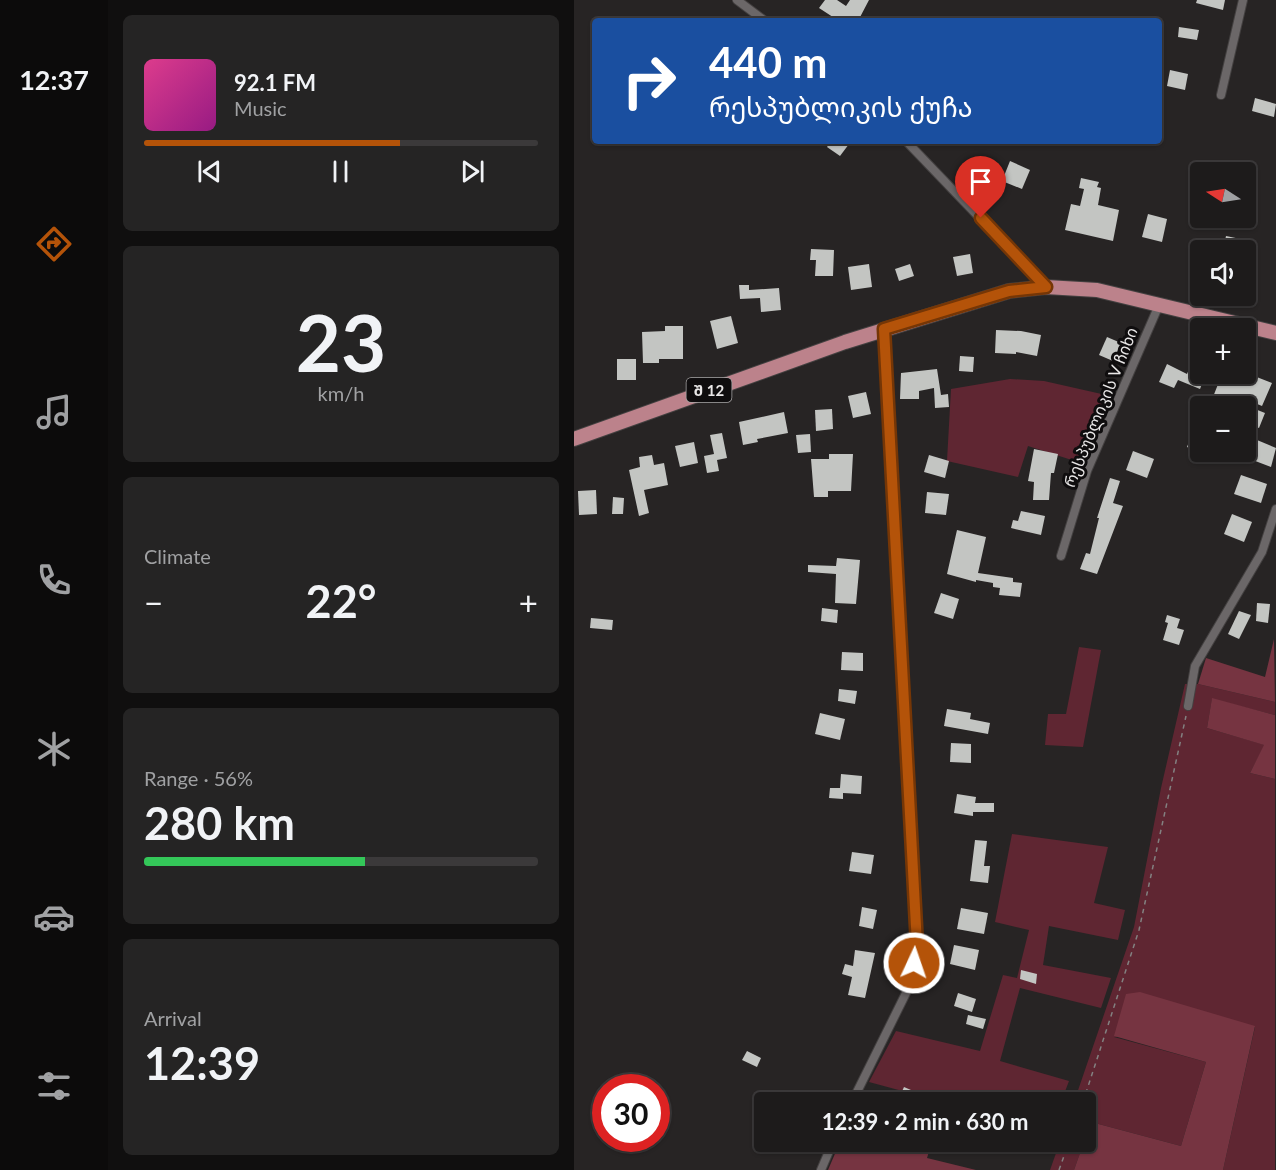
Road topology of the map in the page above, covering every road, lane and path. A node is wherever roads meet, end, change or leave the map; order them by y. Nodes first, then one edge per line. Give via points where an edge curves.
1 (737, 0) edge
2 (1243, 0) edge
3 (761, 18) edge
4 (1221, 95) dead end
5 (909, 144) edge
6 (1046, 287) junction
7 (1159, 305) junction
8 (884, 329) junction
9 (1276, 333) edge
10 (574, 439) edge
11 (1276, 509) edge
12 (1062, 556) dead end
13 (1188, 706) joint
14 (857, 1092) edge
15 (1086, 1092) edge
16 (828, 1152) edge
17 (1065, 1152) edge
18 (820, 1170) edge
19 (1059, 1170) edge

1 - 3 street
2 - 4 street
5 - 6 street
6 - 7 main road, შ 12 via 1097,290
6 - 8 main road, შ 12 via 1009,291
7 - 9 main road, შ 12
7 - 12 street, რესპუბლიკის V ჩიხი via 1087,471
8 - 10 main road, შ 12
8 - 14 street via 917,945 912,981
11 - 13 street via 1262,552 1195,666
13 - 15 path via 1139,930
16 - 18 street
17 - 19 path

